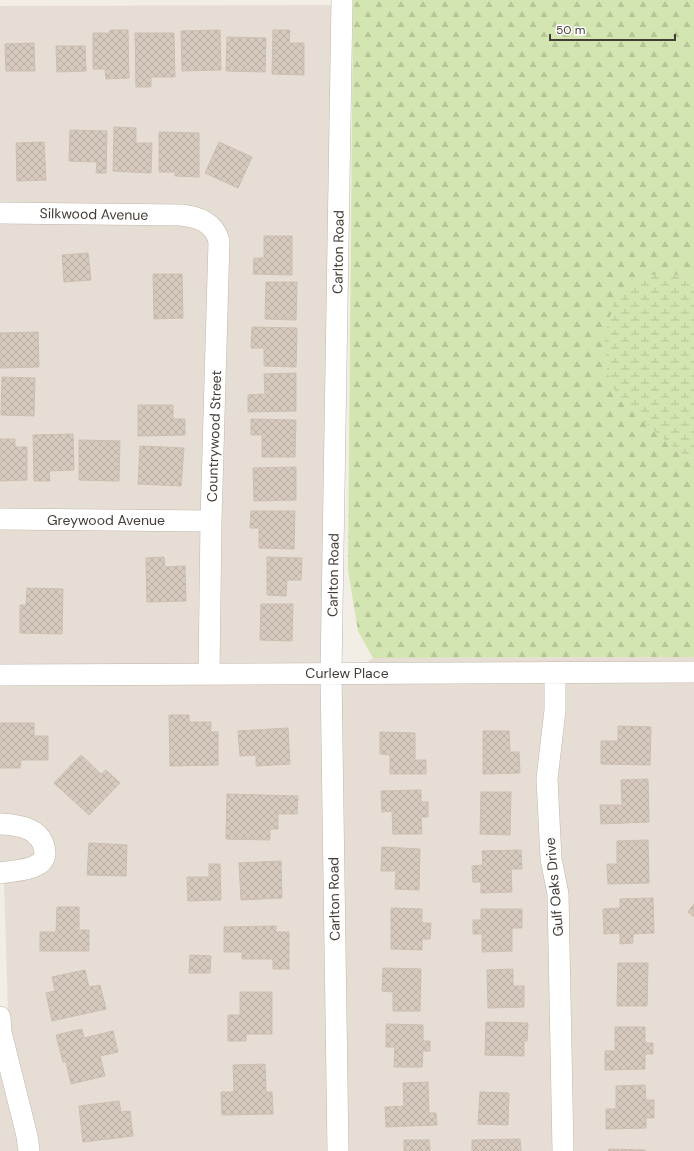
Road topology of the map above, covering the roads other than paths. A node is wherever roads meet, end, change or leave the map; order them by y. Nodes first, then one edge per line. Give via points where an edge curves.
1 (342, 0) edge
2 (0, 213) edge
3 (187, 216) joint
4 (0, 519) edge
5 (211, 521) junction
6 (694, 672) edge
7 (331, 673) junction
8 (555, 673) junction
9 (209, 674) junction
10 (0, 675) edge
11 (0, 824) edge
12 (0, 873) edge
13 (0, 1017) edge
14 (29, 1151) edge
15 (338, 1151) edge
16 (563, 1151) edge

1 - 7 street, Carlton Road
2 - 3 street, Silkwood Avenue
3 - 5 street, Countrywood Street via 209,224 219,241
4 - 5 street, Greywood Avenue
5 - 9 street, Countrywood Street
6 - 8 street, Curlew Place
7 - 8 street, Curlew Place
7 - 9 street, Curlew Place
7 - 15 street, Carlton Road
8 - 16 street, Gulf Oaks Drive via 555,710 547,779 551,859 558,894
9 - 10 street, Curlew Place
11 - 12 street via 25,827 37,833 43,843 45,854 43,861 37,866
13 - 14 street via 1,1032

